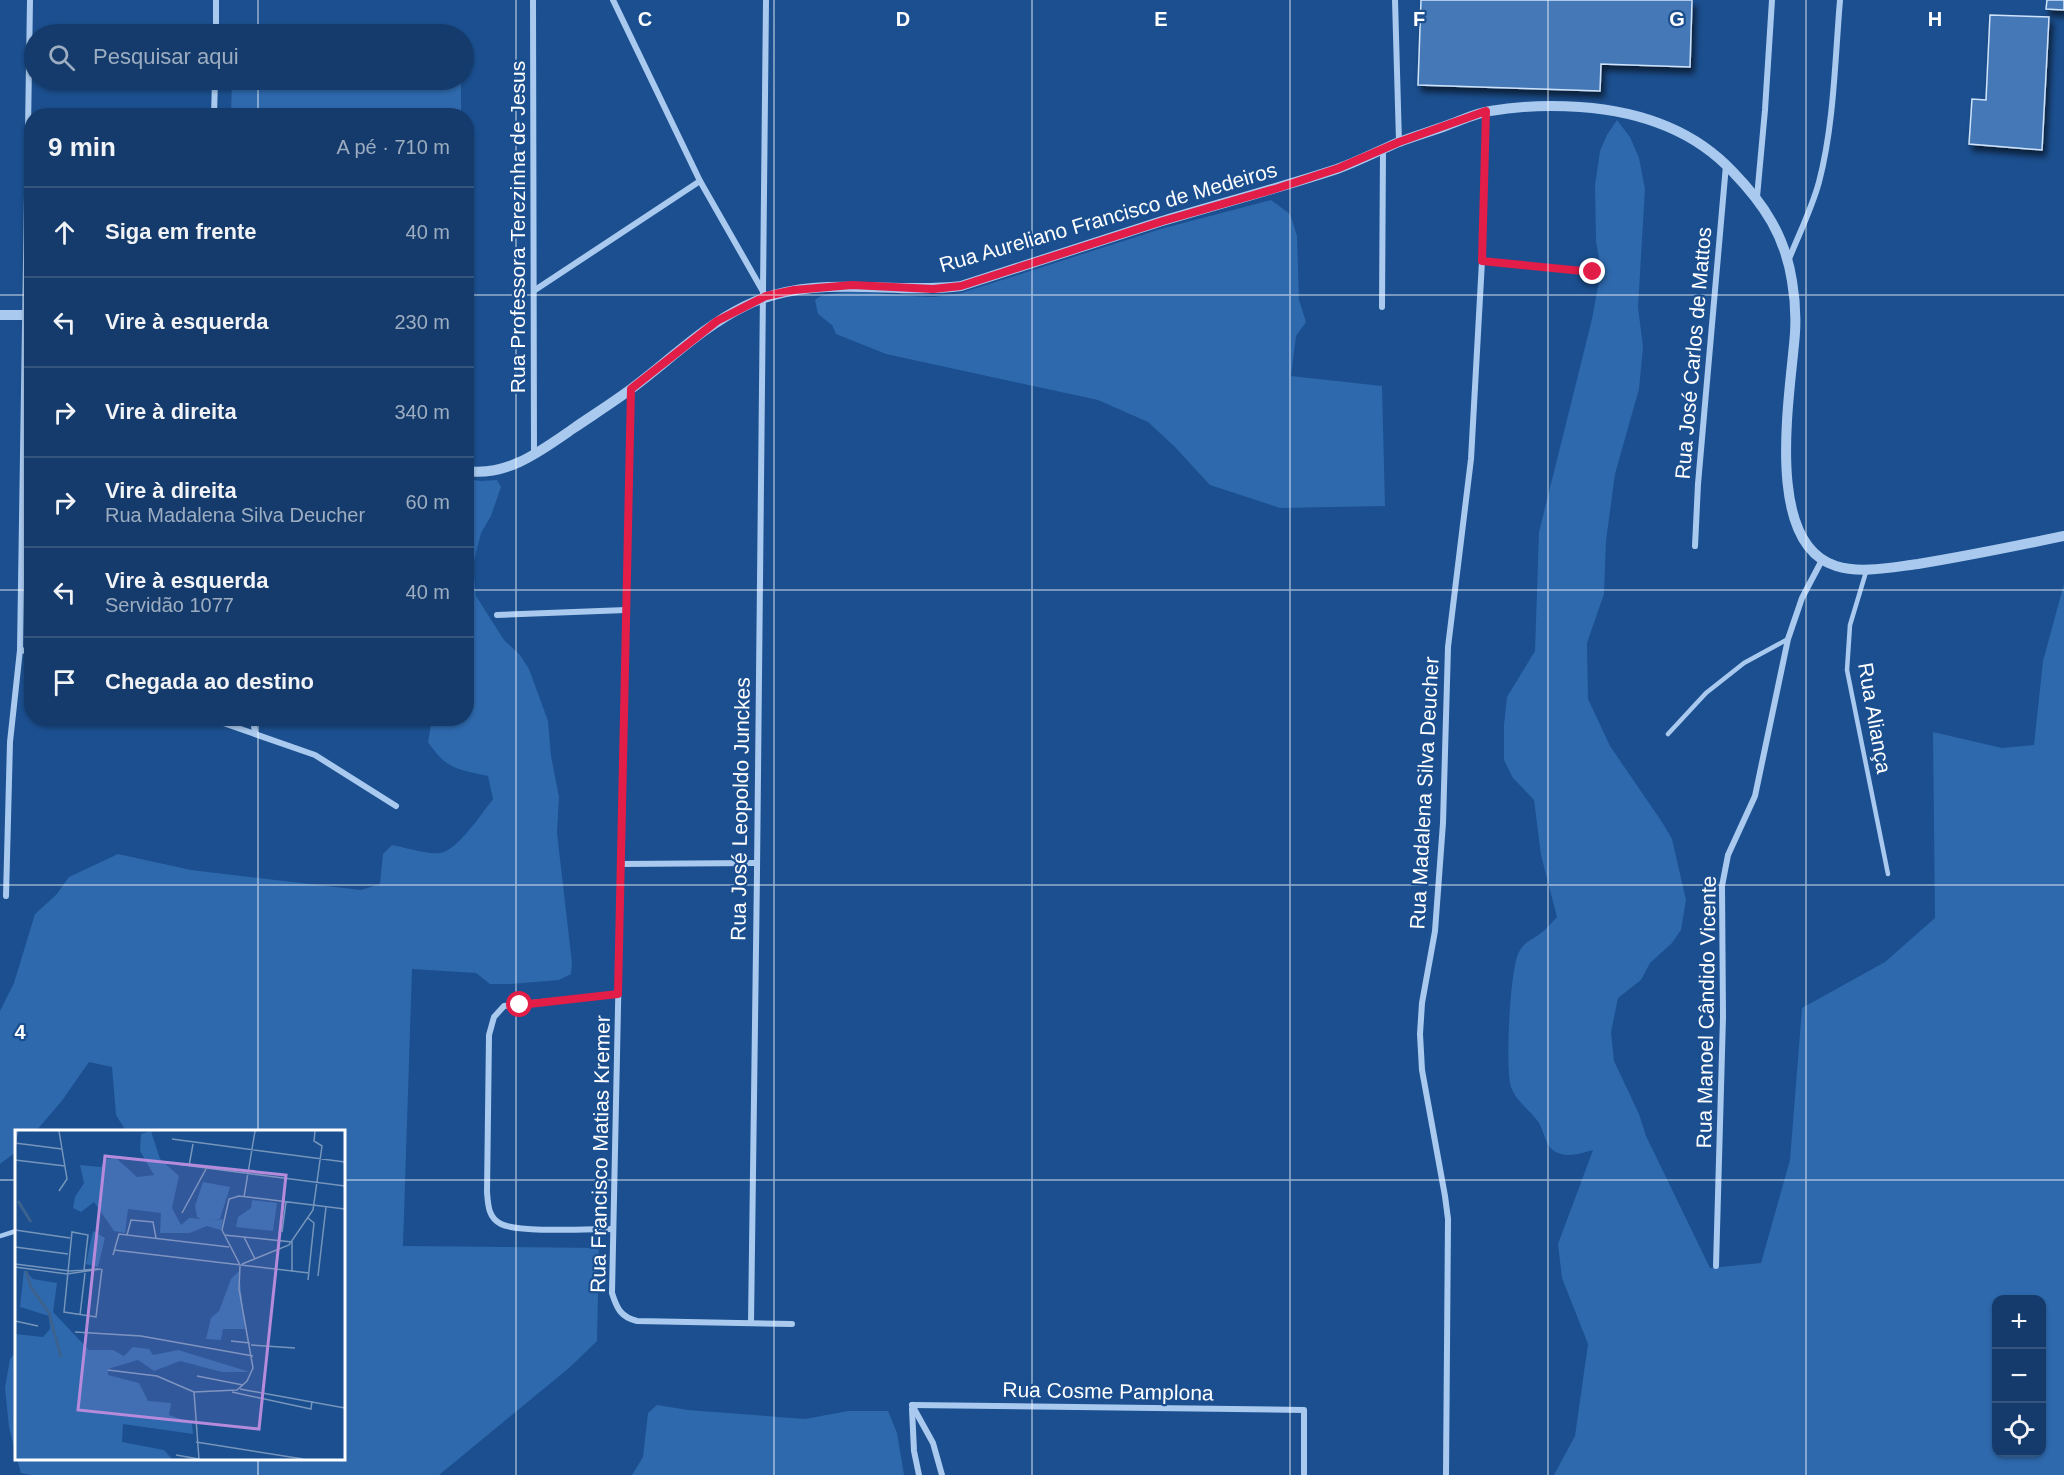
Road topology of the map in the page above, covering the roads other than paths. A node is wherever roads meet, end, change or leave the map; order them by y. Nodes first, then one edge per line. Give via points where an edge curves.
1 (30, 0) edge
2 (216, 0) edge
3 (533, 0) edge
4 (613, 0) edge
5 (766, 0) edge
6 (1395, 0) edge
7 (1772, 0) edge
8 (1840, 0) edge
9 (30, 24) edge
10 (216, 24) edge
11 (29, 90) edge
12 (215, 90) edge
13 (29, 108) edge
14 (214, 108) edge
15 (1486, 111) junction
16 (1399, 142) junction
17 (1383, 150) junction
18 (1726, 164) junction
19 (700, 181) junction
20 (1757, 197) junction
21 (1788, 260) junction
22 (1482, 261) junction
23 (1593, 272) dead end
24 (535, 290) junction
25 (766, 296) junction
26 (1382, 307) dead end
27 (0, 315) edge
28 (24, 315) edge
29 (631, 389) junction
30 (534, 455) junction
31 (474, 471) edge
32 (24, 482) edge
33 (2064, 536) edge
34 (1695, 546) dead end
35 (1822, 560) junction
36 (1867, 569) junction
37 (626, 610) junction
38 (496, 615) dead end
39 (1788, 639) junction
40 (20, 650) junction
41 (24, 651) edge
42 (232, 726) edge
43 (254, 726) edge
44 (255, 734) junction
45 (1668, 734) dead end
46 (0, 792) edge
47 (9, 793) junction
48 (396, 806) dead end
49 (756, 863) junction
50 (621, 864) junction
51 (1888, 874) dead end
52 (6, 896) dead end
53 (618, 994) junction
54 (613, 1229) junction
55 (15, 1231) edge
56 (0, 1236) edge
57 (1716, 1266) dead end
58 (751, 1323) junction
59 (792, 1324) dead end
60 (912, 1405) junction
61 (919, 1475) edge
62 (942, 1475) edge
63 (1304, 1475) edge
64 (1446, 1475) edge

1 - 9 street
2 - 10 street
3 - 24 street, Rua Professora Terezinha de Jesus
4 - 19 street
5 - 25 street, Rua José Leopoldo Junckes
6 - 16 street
7 - 20 street
8 - 21 street via 1822,167
11 - 13 street
12 - 14 street
15 - 16 street, Rua Aureliano Francisco de Medeiros
15 - 18 street, Rua Aureliano Francisco de Medeiros via 1578,107 1637,115 1689,137
15 - 22 street, Rua Madalena Silva Deucher
16 - 17 street, Rua Aureliano Francisco de Medeiros
17 - 25 street, Rua Aureliano Francisco de Medeiros via 1278,188 961,286 933,289 852,285
17 - 26 street
18 - 20 street, Rua Aureliano Francisco de Medeiros
18 - 34 street, Rua José Carlos de Mattos
19 - 24 street
19 - 25 street
20 - 21 street, Rua Aureliano Francisco de Medeiros
21 - 35 street, Rua Aureliano Francisco de Medeiros via 1795,307 1785,434 1789,489 1800,533 1807,547
22 - 23 street
22 - 64 street, Rua Madalena Silva Deucher via 1471,459 1448,646 1443,823 1435,931 1420,1034 1422,1070 1448,1219
24 - 30 street, Rua Professora Terezinha de Jesus
25 - 29 street, Rua Aureliano Francisco de Medeiros via 717,321
25 - 49 street, Rua José Leopoldo Junckes
27 - 28 street
29 - 30 street, Rua Aureliano Francisco de Medeiros
29 - 37 street, Rua Francisco Matias Kremer
30 - 31 street, Rua Aureliano Francisco de Medeiros via 494,471
32 - 40 street
33 - 36 street via 1931,562
35 - 36 street
35 - 39 street, Rua Manoel Cândido Vicente via 1802,598
36 - 51 lane, Rua Aliança via 1850,625 1847,670
37 - 38 street
37 - 50 street, Rua Francisco Matias Kremer
39 - 45 lane via 1744,663 1706,693
39 - 57 street, Rua Manoel Cândido Vicente via 1759,781 1728,855 1722,886 1723,1027
40 - 41 street
40 - 47 street
42 - 44 street
43 - 44 street
44 - 48 street via 315,755
46 - 47 street
47 - 52 street
49 - 50 street
49 - 58 street, Rua José Leopoldo Junckes
50 - 53 street, Rua Francisco Matias Kremer
53 - 54 street, Rua Francisco Matias Kremer
53 - 54 street via 504,1006 494,1017 489,1035 489,1213 500,1224 517,1228
54 - 58 street, Rua Francisco Matias Kremer via 612,1293 627,1318
55 - 56 lane
58 - 59 street, Rua Francisco Matias Kremer
60 - 61 street
60 - 62 street via 933,1443
60 - 63 street, Rua Cosme Pamplona via 1304,1410

